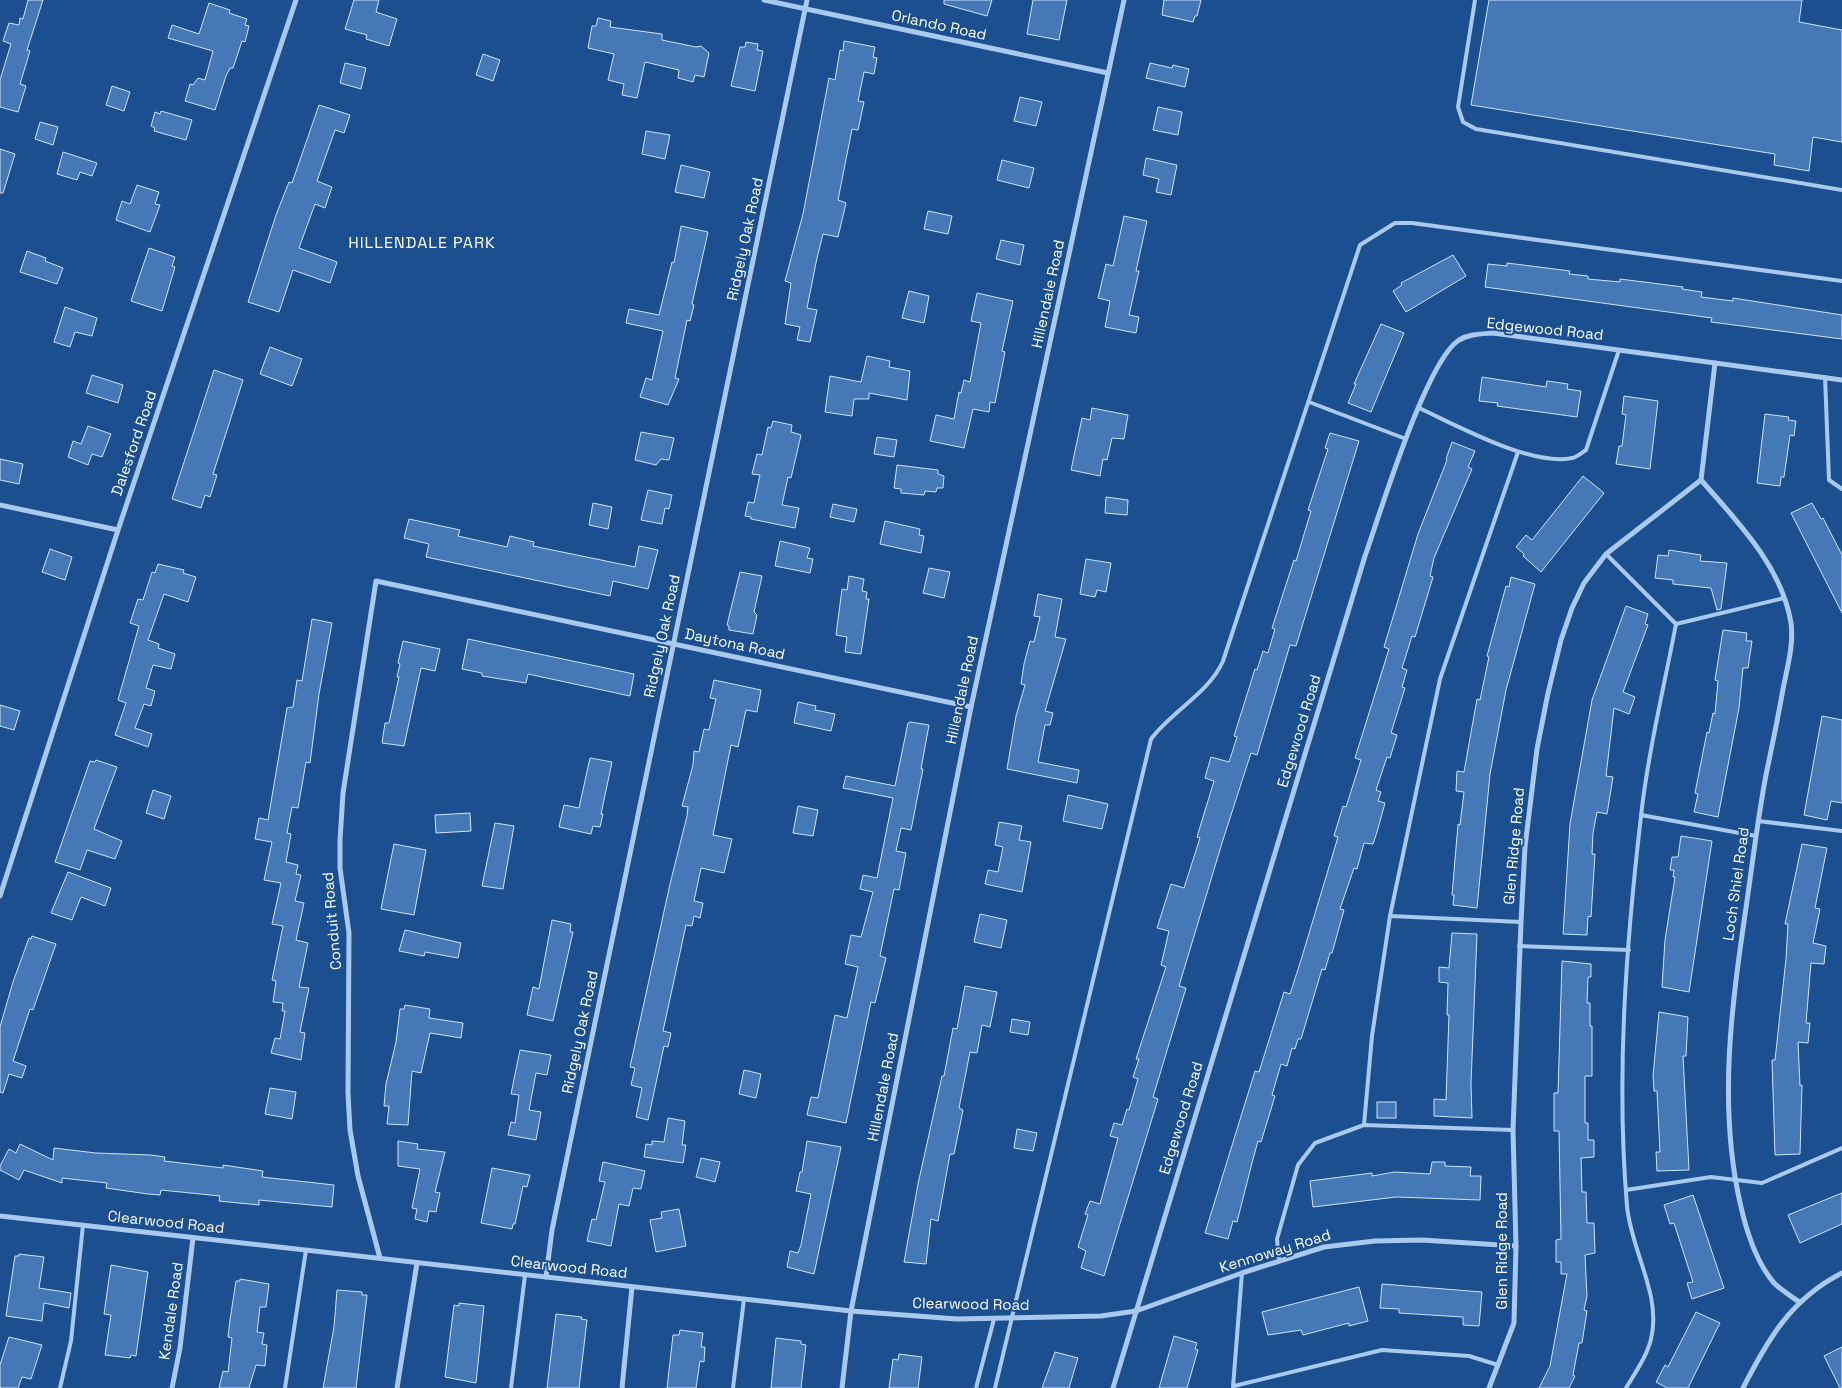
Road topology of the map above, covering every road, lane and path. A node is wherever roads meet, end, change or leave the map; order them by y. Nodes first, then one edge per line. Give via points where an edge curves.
1 (296, 0) edge
2 (764, 0) edge
3 (807, 0) edge
4 (1124, 0) edge
5 (1475, 0) edge
6 (805, 9) junction
7 (1108, 73) junction
8 (1842, 190) edge
9 (1842, 280) edge
10 (1618, 350) junction
11 (1715, 363) junction
12 (1825, 377) junction
13 (1842, 380) edge
14 (1309, 402) junction
15 (1418, 408) junction
16 (1406, 439) junction
17 (1518, 452) junction
18 (1701, 480) junction
19 (1842, 489) edge
20 (0, 505) edge
21 (118, 530) junction
22 (1606, 554) junction
23 (376, 581) joint
24 (1784, 598) junction
25 (1676, 624) junction
26 (673, 644) junction
27 (971, 707) junction
28 (1641, 815) junction
29 (1758, 821) junction
30 (1842, 831) edge
31 (1756, 836) junction
32 (0, 896) edge
33 (1390, 916) junction
34 (1521, 922) junction
35 (1519, 946) junction
36 (1629, 950) junction
37 (1364, 1125) junction
38 (1514, 1130) junction
39 (1842, 1148) edge
40 (1734, 1180) junction
41 (1626, 1190) junction
42 (0, 1216) edge
43 (83, 1225) junction
44 (193, 1238) junction
45 (1516, 1246) junction
46 (306, 1250) junction
47 (380, 1258) junction
48 (1279, 1260) junction
49 (417, 1263) junction
50 (1242, 1272) junction
51 (1842, 1273) edge
52 (525, 1275) junction
53 (546, 1277) junction
54 (632, 1287) junction
55 (744, 1299) junction
56 (1799, 1302) junction
57 (851, 1311) junction
58 (1136, 1311) junction
59 (1013, 1318) junction
60 (994, 1319) junction
61 (1500, 1365) junction
62 (1233, 1387) edge
63 (60, 1388) edge
64 (172, 1388) edge
65 (285, 1388) edge
66 (397, 1388) edge
67 (511, 1388) edge
68 (622, 1388) edge
69 (733, 1388) edge
70 (842, 1388) edge
71 (976, 1388) edge
72 (995, 1388) edge
73 (1113, 1388) edge
74 (1489, 1388) edge
75 (1626, 1388) edge
76 (1743, 1388) edge

1 - 21 street, Dalesford Road
2 - 6 street, Orlando Road
3 - 6 street, Ridgely Oak Road
4 - 7 street, Hillendale Road
5 - 8 lane via 1458,108 1463,122 1470,126
6 - 7 street, Orlando Road
6 - 26 street, Ridgely Oak Road
7 - 27 street, Hillendale Road
9 - 14 lane via 1395,222 1360,246
10 - 11 street, Edgewood Road
10 - 15 street, Edgewood Road via 1493,333 1471,335 1458,340 1448,351
10 - 17 lane via 1586,450 1574,458 1563,459
11 - 12 street, Edgewood Road
11 - 18 street
12 - 13 street, Edgewood Road
12 - 19 lane via 1829,480
14 - 16 lane
14 - 59 lane via 1217,676 1151,739
15 - 16 street, Edgewood Road
15 - 17 lane
16 - 58 street, Edgewood Road via 1365,556
17 - 33 lane via 1440,679
18 - 22 street, Glen Ridge Road
18 - 24 street, Loch Shiel Road via 1747,534 1770,568
20 - 21 street
21 - 32 street, Dalesford Road
22 - 25 lane
22 - 34 street, Glen Ridge Road via 1584,583 1572,608 1548,692 1537,749 1525,847
23 - 26 street, Daytona Road
23 - 47 street, Conduit Road via 343,793 340,868 349,932 350,1130 358,1176
24 - 25 lane
24 - 29 street, Loch Shiel Road via 1792,641
25 - 28 lane
26 - 27 street, Daytona Road
26 - 53 street, Ridgely Oak Road via 552,1230
27 - 57 street, Hillendale Road
28 - 31 lane
28 - 36 lane
29 - 30 lane
29 - 31 street, Loch Shiel Road
31 - 40 street, Loch Shiel Road via 1732,999 1728,1050 1728,1130
33 - 34 lane
33 - 37 lane via 1372,1036
34 - 35 street, Glen Ridge Road
35 - 36 lane
35 - 38 street, Glen Ridge Road
36 - 41 lane via 1621,1086
37 - 38 lane
37 - 48 lane via 1315,1143 1298,1165 1277,1239
38 - 45 street, Glen Ridge Road
39 - 40 lane via 1762,1183
40 - 41 lane via 1711,1177
40 - 56 street, Loch Shiel Road via 1745,1226 1756,1252 1775,1283
41 - 75 lane via 1629,1225 1651,1293 1653,1311 1651,1340
42 - 43 street, Clearwood Road
43 - 44 street, Clearwood Road
43 - 63 lane via 70,1341
44 - 46 street, Clearwood Road
44 - 64 street, Kendale Road
45 - 48 street, Kennoway Road via 1422,1240 1374,1241 1324,1247
45 - 61 street, Glen Ridge Road via 1514,1323
46 - 47 street, Clearwood Road
46 - 65 lane
47 - 49 street, Clearwood Road
48 - 50 street, Kennoway Road
49 - 52 street, Clearwood Road
49 - 66 street
50 - 58 street, Kennoway Road
50 - 62 lane
51 - 56 street
52 - 53 street, Clearwood Road
52 - 67 lane
53 - 54 street, Clearwood Road
54 - 55 street, Clearwood Road
54 - 68 street
55 - 57 street, Clearwood Road
55 - 69 lane
56 - 76 street via 1772,1336
57 - 60 street, Clearwood Road
57 - 70 street, Hillendale Road
58 - 59 street, Clearwood Road via 1101,1316
58 - 73 street, Edgewood Road
59 - 60 street, Clearwood Road
59 - 72 lane
60 - 71 lane
61 - 62 lane via 1469,1356 1382,1350
61 - 74 street, Glen Ridge Road

